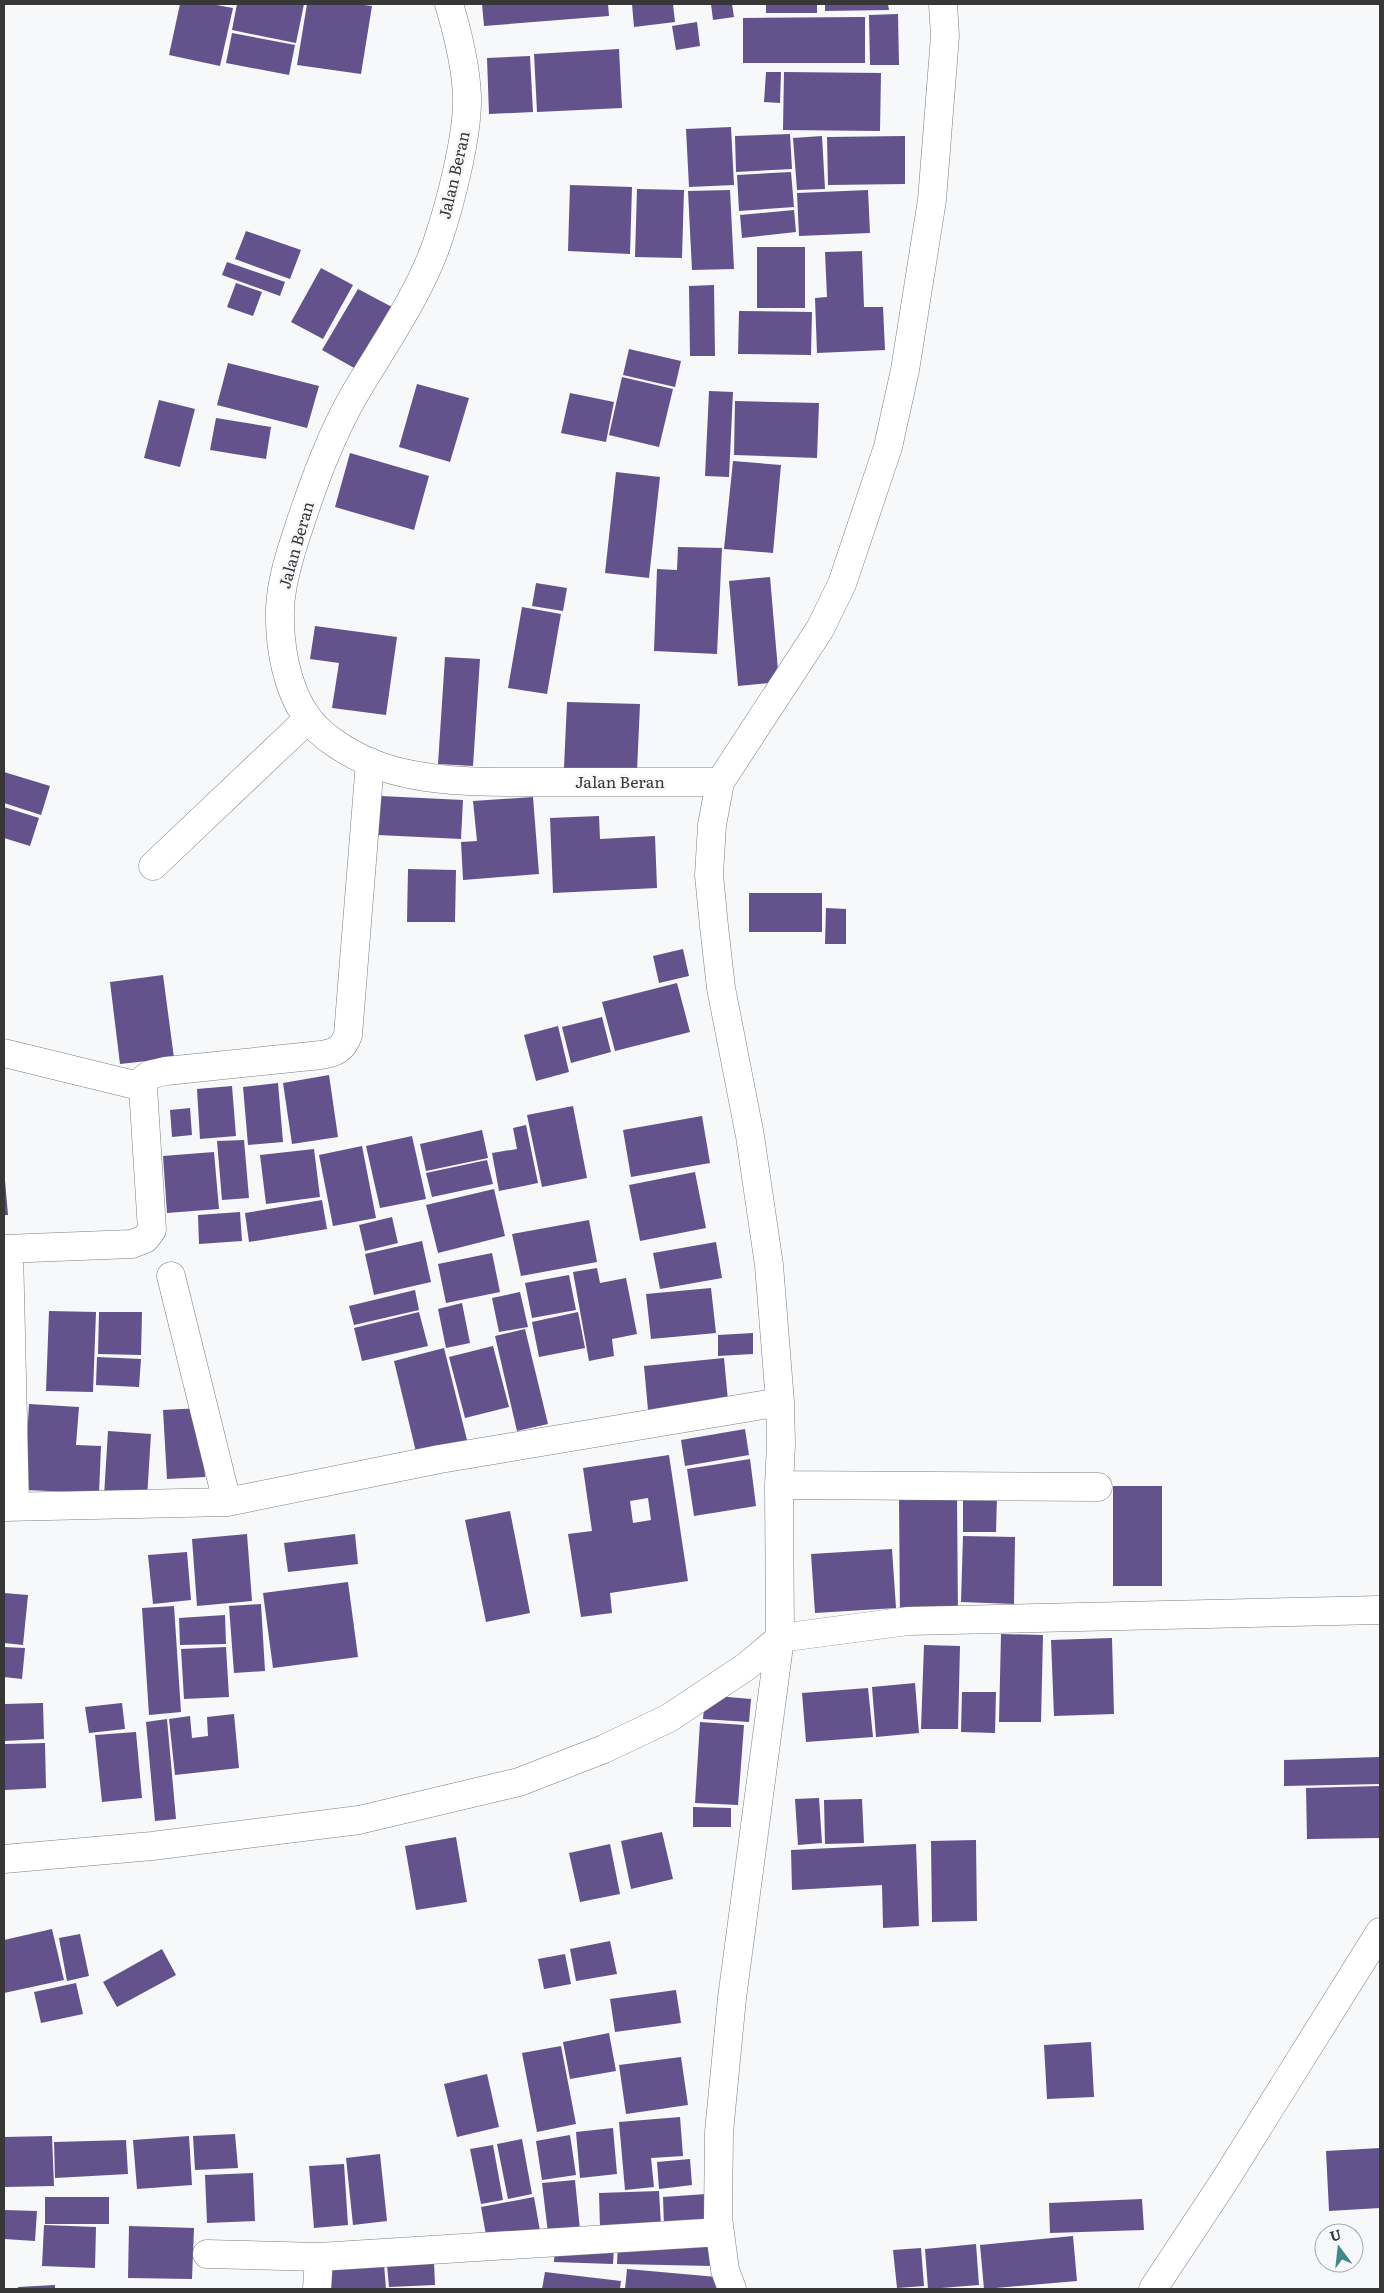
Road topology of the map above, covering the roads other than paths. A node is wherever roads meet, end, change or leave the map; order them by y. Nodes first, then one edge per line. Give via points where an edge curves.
1 (449, 4) edge
2 (943, 4) edge
3 (308, 719) junction
4 (370, 762) junction
5 (720, 782) junction
6 (153, 866) dead end
7 (4, 1053) edge
8 (143, 1087) junction
9 (6, 1249) edge
10 (171, 1276) dead end
11 (780, 1402) junction
12 (779, 1485) junction
13 (1098, 1486) dead end
14 (227, 1502) junction
15 (9, 1506) edge
16 (1380, 1610) edge
17 (780, 1638) junction
18 (4, 1859) edge
19 (1380, 1932) edge
20 (720, 2232) junction
21 (207, 2254) dead end
22 (319, 2257) junction
23 (317, 2289) edge
24 (732, 2289) edge
25 (1153, 2289) edge

1 - 3 street, Jalan Beran via 468,99 452,192 436,245 325,456 283,583 280,608 286,664 292,688
2 - 5 street via 945,36 932,200 905,370 888,447 842,584 820,629
3 - 4 street, Jalan Beran via 321,733
3 - 6 street
4 - 5 street, Jalan Beran via 432,778 485,782
4 - 8 street via 348,1035 342,1047 321,1055 166,1071 146,1077
5 - 11 street via 712,825 713,917 721,988 750,1136 768,1255
7 - 8 street
8 - 9 street via 152,1230 146,1239 132,1244
9 - 15 street
10 - 14 street
11 - 12 street
11 - 14 street via 440,1459
12 - 13 street
12 - 17 street
14 - 15 street
16 - 17 street via 908,1620
17 - 18 street via 746,1666 669,1718 604,1749 519,1782 359,1820 152,1846
17 - 20 street via 732,1998 719,2132
19 - 25 street
20 - 22 street
20 - 24 street via 725,2270
21 - 22 street
22 - 23 street

